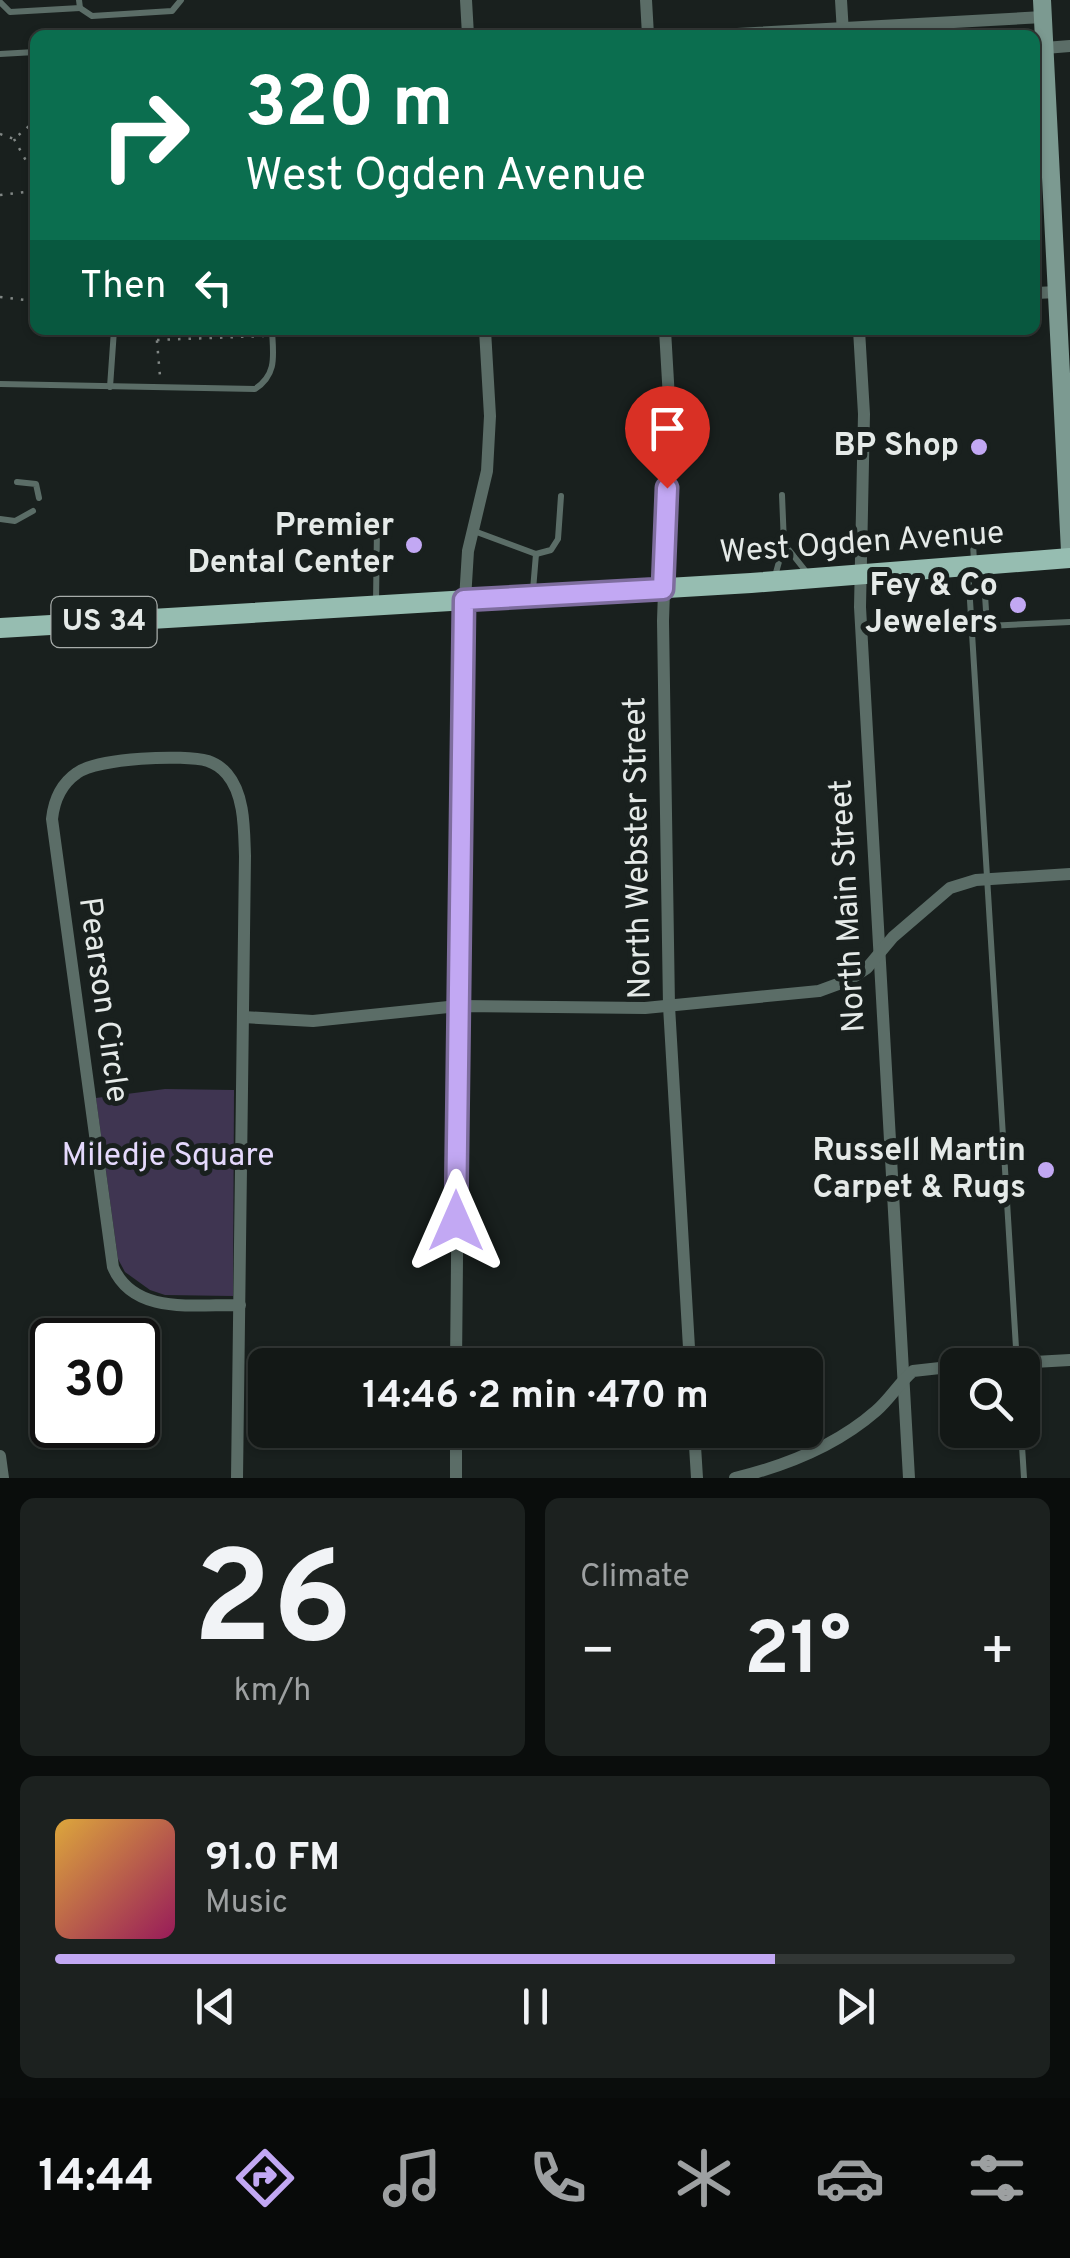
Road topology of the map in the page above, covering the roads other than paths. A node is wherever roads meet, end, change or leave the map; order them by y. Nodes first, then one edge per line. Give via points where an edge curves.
1 (40, 0) edge
2 (180, 0) edge
3 (466, 0) edge
4 (646, 0) edge
5 (841, 0) edge
6 (0, 2) edge
7 (80, 4) edge
8 (1042, 8) edge
9 (41, 11) junction
10 (468, 30) edge
11 (648, 30) edge
12 (843, 30) edge
13 (852, 30) edge
14 (1070, 46) edge
15 (1045, 48) junction
16 (30, 52) edge
17 (0, 54) edge
18 (1058, 292) junction
19 (1040, 293) edge
20 (114, 335) edge
21 (272, 335) edge
22 (485, 335) edge
23 (664, 335) edge
24 (859, 335) edge
25 (0, 384) edge
26 (110, 387) junction
27 (18, 482) dead end
28 (782, 495) dead end
29 (560, 496) dead end
30 (39, 498) dead end
31 (33, 511) dead end
32 (0, 519) edge
33 (972, 527) dead end
34 (378, 528) dead end
35 (473, 530) junction
36 (784, 544) junction
37 (536, 554) junction
38 (1070, 554) edge
39 (977, 567) junction
40 (860, 576) junction
41 (812, 579) junction
42 (773, 582) junction
43 (663, 589) junction
44 (533, 597) junction
45 (464, 600) junction
46 (376, 606) junction
47 (1070, 622) edge
48 (0, 628) edge
49 (1070, 874) edge
50 (987, 879) junction
51 (879, 954) junction
52 (458, 1006) junction
53 (669, 1006) junction
54 (243, 1017) junction
55 (240, 1305) junction
56 (456, 1348) edge
57 (689, 1348) edge
58 (1016, 1348) edge
59 (1070, 1360) edge
60 (1040, 1362) edge
61 (940, 1367) edge
62 (904, 1378) junction
63 (456, 1448) edge
64 (695, 1448) edge
65 (1022, 1448) edge
66 (0, 1456) edge
67 (3, 1478) edge
68 (236, 1478) edge
69 (456, 1478) edge
70 (696, 1478) edge
71 (736, 1478) edge
72 (909, 1478) edge
73 (1024, 1478) edge

1 - 9 lane
2 - 7 lane via 172,12 92,16
3 - 10 street
4 - 11 street
5 - 12 street
6 - 9 lane via 10,12
7 - 9 lane
8 - 13 street
8 - 15 main road
14 - 15 street
15 - 18 main road
16 - 17 lane
18 - 19 street
18 - 38 main road
20 - 26 lane
21 - 26 lane via 274,366 256,390
22 - 35 street via 489,441
23 - 43 street, North Webster Street via 670,416
24 - 40 street, North Main Street
25 - 26 lane
27 - 30 lane via 36,484
28 - 36 lane
29 - 37 lane via 558,539 551,550
31 - 32 lane via 16,521
33 - 39 lane
34 - 46 lane
35 - 37 lane
35 - 45 street
36 - 41 lane
36 - 42 lane
37 - 44 lane
38 - 39 main road, West Ogden Avenue / US 34
39 - 40 main road, West Ogden Avenue / US 34
39 - 47 lane via 989,584 987,626
39 - 50 lane
40 - 41 main road, West Ogden Avenue / US 34
40 - 51 street, North Main Street
41 - 42 main road, West Ogden Avenue / US 34
42 - 43 main road, West Ogden Avenue / US 34
43 - 44 main road, West Ogden Avenue / US 34
43 - 53 street, North Webster Street
44 - 45 main road, West Ogden Avenue / US 34
45 - 46 main road, West Ogden Avenue / US 34
45 - 52 street
46 - 48 main road, West Ogden Avenue / US 34
49 - 50 street
50 - 51 street via 937,896
50 - 58 lane
51 - 53 street via 859,974 820,991
51 - 62 street, North Main Street
52 - 53 street
52 - 54 street via 314,1022
52 - 56 street
53 - 57 street, North Webster Street
54 - 55 street
54 - 55 street, Pearson Circle via 245,856 233,783 218,766 190,758 107,763 77,772 58,794 52,818 115,1273 127,1289 153,1302
55 - 68 street
59 - 60 street
61 - 62 street
62 - 71 street via 877,1410 830,1442
62 - 72 street, North Main Street
63 - 69 street
64 - 70 street
65 - 73 lane
66 - 67 street

